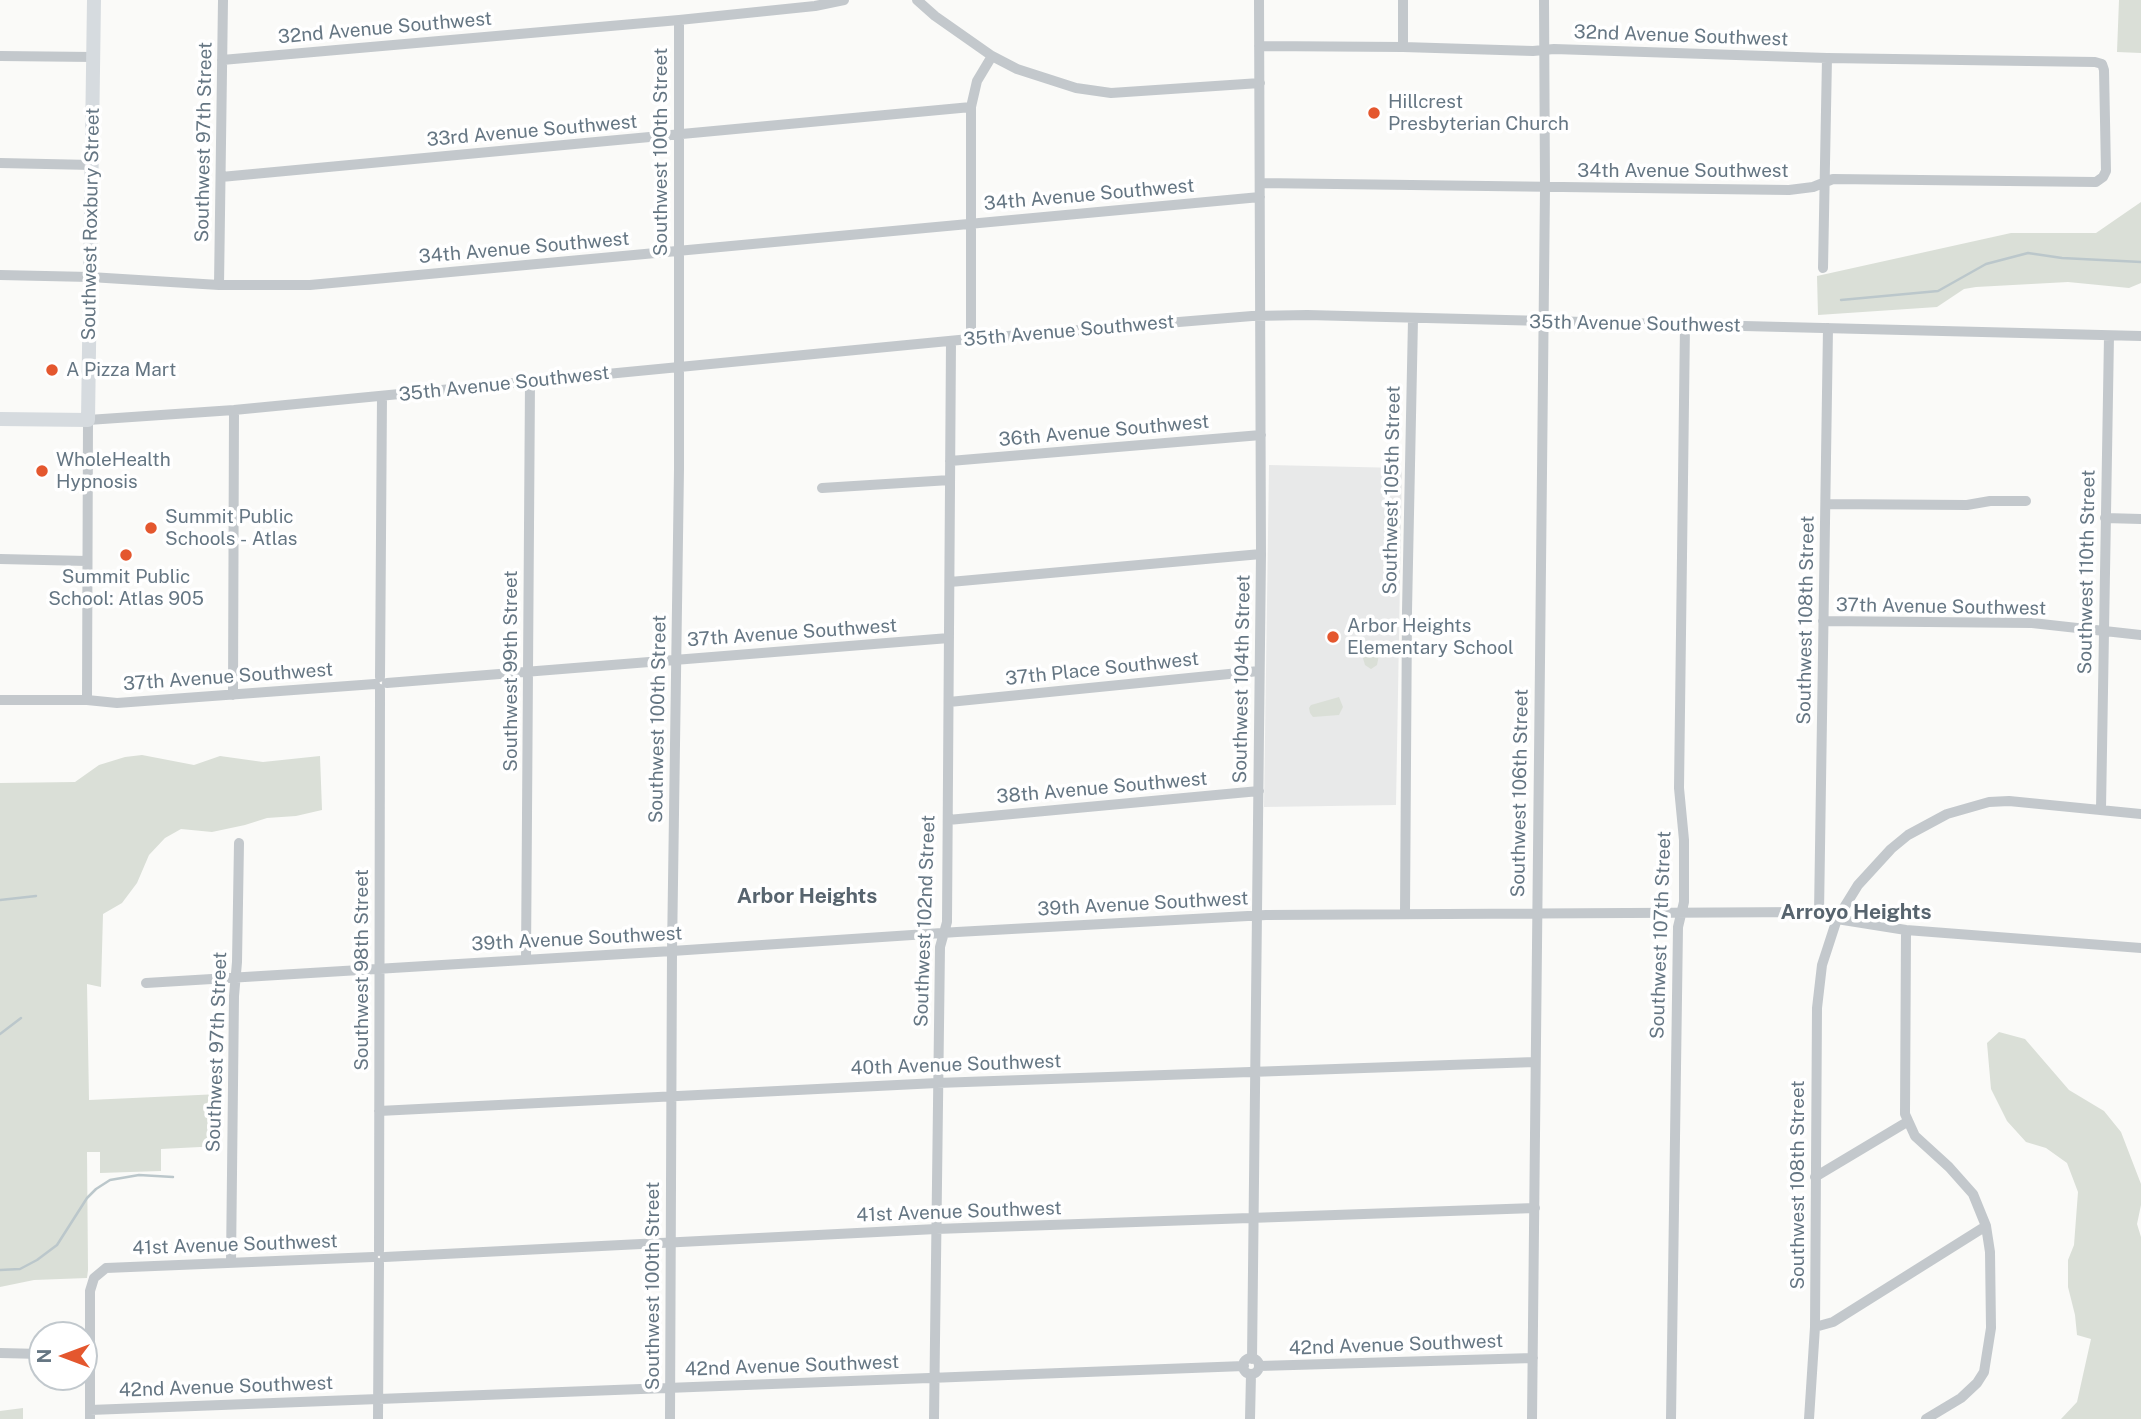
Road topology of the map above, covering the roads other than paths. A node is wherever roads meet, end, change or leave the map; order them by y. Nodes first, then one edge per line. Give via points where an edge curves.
1 (94, 0) edge
2 (223, 0) edge
3 (844, 0) edge
4 (917, 0) edge
5 (1259, 0) edge
6 (1403, 0) edge
7 (1544, 0) edge
8 (679, 20) junction
9 (1259, 46) junction
10 (1403, 47) junction
11 (1544, 50) junction
12 (0, 56) edge
13 (992, 56) junction
14 (94, 57) junction
15 (1826, 58) junction
16 (222, 60) junction
17 (1260, 83) junction
18 (971, 107) junction
19 (679, 135) junction
20 (0, 163) edge
21 (92, 164) junction
22 (221, 177) junction
23 (2103, 177) joint
24 (1260, 183) junction
25 (1824, 183) junction
26 (1545, 188) junction
27 (1260, 197) junction
28 (972, 224) junction
29 (679, 252) junction
30 (1823, 268) dead end
31 (0, 275) edge
32 (90, 277) junction
33 (219, 285) junction
34 (1260, 316) junction
35 (1413, 319) junction
36 (1543, 321) junction
37 (1685, 326) junction
38 (1828, 328) junction
39 (2109, 336) junction
40 (2141, 337) edge
41 (971, 339) junction
42 (951, 341) junction
43 (679, 367) junction
44 (530, 382) junction
45 (382, 396) junction
46 (234, 410) junction
47 (0, 419) edge
48 (88, 421) junction
49 (1261, 435) junction
50 (950, 461) junction
51 (950, 480) junction
52 (822, 488) dead end
53 (2025, 501) dead end
54 (1826, 504) junction
55 (2105, 518) junction
56 (2141, 519) edge
57 (1261, 554) junction
58 (0, 559) edge
59 (87, 561) junction
60 (950, 582) junction
61 (1823, 621) junction
62 (2103, 630) junction
63 (2141, 635) edge
64 (949, 638) junction
65 (676, 659) junction
66 (528, 671) junction
67 (1259, 671) junction
68 (381, 683) junction
69 (233, 695) junction
70 (0, 700) edge
71 (87, 700) junction
72 (948, 702) junction
73 (1259, 791) junction
74 (2101, 809) junction
75 (2141, 814) edge
76 (948, 820) junction
77 (239, 843) dead end
78 (1682, 911) junction
79 (1537, 912) junction
80 (1405, 913) junction
81 (1819, 913) junction
82 (1256, 915) junction
83 (1837, 919) junction
84 (1906, 930) junction
85 (943, 933) junction
86 (2141, 948) edge
87 (672, 951) junction
88 (526, 960) junction
89 (380, 968) junction
90 (236, 978) junction
91 (146, 983) dead end
92 (1535, 1062) junction
93 (1254, 1071) junction
94 (937, 1083) junction
95 (672, 1095) junction
96 (379, 1111) junction
97 (1907, 1122) junction
98 (1815, 1177) junction
99 (1535, 1208) junction
100 (1253, 1219) junction
101 (1986, 1226) junction
102 (936, 1229) junction
103 (671, 1242) junction
104 (379, 1257) junction
105 (231, 1262) junction
106 (89, 1321) edge
107 (1815, 1327) junction
108 (0, 1353) edge
109 (28, 1354) edge
110 (1533, 1358) junction
111 (1251, 1366) junction
112 (935, 1378) junction
113 (670, 1388) junction
114 (89, 1391) edge
115 (378, 1399) junction
116 (90, 1414) edge
117 (378, 1419) edge
118 (670, 1419) edge
119 (934, 1419) edge
120 (1250, 1419) edge
121 (1532, 1419) edge
122 (1671, 1419) edge
123 (1809, 1419) edge
124 (1926, 1419) edge

1 - 14 main road, Southwest Roxbury Street
2 - 16 street, Southwest 97th Street
3 - 8 street, 32nd Avenue Southwest
4 - 13 street
5 - 9 street, Southwest 104th Street
6 - 10 street
7 - 11 street, Southwest 106th Street
8 - 16 street, 32nd Avenue Southwest
8 - 19 street, Southwest 100th Street
9 - 10 street, 32nd Avenue Southwest
9 - 17 street, Southwest 104th Street
10 - 11 street, 32nd Avenue Southwest
11 - 15 street, 32nd Avenue Southwest
11 - 26 street, Southwest 106th Street
12 - 14 street
13 - 17 street via 1044,79 1111,93
13 - 18 street via 977,81
14 - 21 main road, Southwest Roxbury Street
15 - 23 street, 32nd Avenue Southwest via 2102,64
15 - 25 street
16 - 22 street, Southwest 97th Street
17 - 24 street, Southwest 104th Street
18 - 19 street, 33rd Avenue Southwest
18 - 28 street
19 - 22 street, 33rd Avenue Southwest
19 - 29 street, Southwest 100th Street
20 - 21 street
21 - 32 main road, Southwest Roxbury Street
22 - 33 street, Southwest 97th Street
23 - 25 street, 34th Avenue Southwest via 2096,182 1833,179
24 - 26 street, 34th Avenue Southwest
24 - 27 street, Southwest 104th Street
25 - 26 street, 34th Avenue Southwest via 1789,190
25 - 30 street
26 - 36 street, Southwest 106th Street
27 - 28 street, 34th Avenue Southwest
27 - 34 street, Southwest 104th Street
28 - 29 street, 34th Avenue Southwest
28 - 41 street
29 - 33 street, 34th Avenue Southwest via 310,285
29 - 43 street, Southwest 100th Street
31 - 32 street, 34th Avenue Southwest
32 - 33 street, 34th Avenue Southwest
32 - 48 main road, Southwest Roxbury Street
34 - 35 street, 35th Avenue Southwest
34 - 41 street, 35th Avenue Southwest
34 - 49 street, Southwest 104th Street
35 - 36 street, 35th Avenue Southwest
35 - 80 street, Southwest 105th Street
36 - 37 street, 35th Avenue Southwest
36 - 79 street, Southwest 106th Street
37 - 38 street, 35th Avenue Southwest
37 - 78 street, Southwest 107th Street via 1679,788 1684,840
38 - 39 street, 35th Avenue Southwest
38 - 54 street, Southwest 108th Street
39 - 40 street, 35th Avenue Southwest
39 - 55 street, Southwest 110th Street
41 - 42 street, 35th Avenue Southwest
42 - 43 street, 35th Avenue Southwest
42 - 50 street, Southwest 102nd Street
43 - 44 street, 35th Avenue Southwest
43 - 65 street, Southwest 100th Street
44 - 45 street, 35th Avenue Southwest
44 - 66 street, Southwest 99th Street
45 - 46 street, 35th Avenue Southwest
45 - 68 street, Southwest 98th Street
46 - 48 street, 35th Avenue Southwest
46 - 69 street
47 - 48 main road, 35th Avenue Southwest
48 - 59 street, Southwest Roxbury Street
49 - 50 street, 36th Avenue Southwest
49 - 57 street, Southwest 104th Street
50 - 51 street, Southwest 102nd Street
51 - 52 street
51 - 60 street, Southwest 102nd Street
53 - 54 street
54 - 61 street, Southwest 108th Street
55 - 56 street
55 - 62 street, Southwest 110th Street
57 - 60 street
57 - 67 street, Southwest 104th Street
58 - 59 street
59 - 71 street, Southwest Roxbury Street
60 - 64 street, Southwest 102nd Street
61 - 62 street, 37th Avenue Southwest via 2032,623
61 - 81 street, Southwest 108th Street
62 - 63 street, 37th Avenue Southwest
62 - 74 street, Southwest 110th Street
64 - 65 street, 37th Avenue Southwest
64 - 72 street, Southwest 102nd Street
65 - 66 street, 37th Avenue Southwest
65 - 87 street, Southwest 100th Street
66 - 68 street, 37th Avenue Southwest
66 - 88 street, Southwest 99th Street
67 - 72 street, 37th Place Southwest
67 - 73 street, Southwest 104th Street
68 - 69 street, 37th Avenue Southwest
68 - 89 street, Southwest 98th Street
69 - 71 street, 37th Avenue Southwest via 117,704
70 - 71 street, 37th Avenue Southwest
72 - 76 street, Southwest 102nd Street
73 - 76 street, 38th Avenue Southwest
73 - 82 street, Southwest 104th Street
74 - 75 street, Southwest 108th Street
74 - 83 street, Southwest 108th Street via 2009,801 1947,814 1891,849 1858,885
76 - 85 street, Southwest 102nd Street via 947,922
77 - 90 street, Southwest 97th Street
78 - 79 street, 39th Avenue Southwest
78 - 81 street, 39th Avenue Southwest
78 - 122 street, Southwest 107th Street via 1678,928
79 - 80 street, 39th Avenue Southwest
79 - 92 street, Southwest 106th Street
80 - 82 street, 39th Avenue Southwest
81 - 83 street, 39th Avenue Southwest
82 - 85 street, 39th Avenue Southwest
82 - 93 street, Southwest 104th Street
83 - 84 street, 39th Avenue Southwest
83 - 98 street, Southwest 108th Street via 1819,987
84 - 86 street, 39th Avenue Southwest
84 - 97 street via 1903,1104
85 - 87 street, 39th Avenue Southwest
85 - 94 street, Southwest 102nd Street
87 - 88 street, 39th Avenue Southwest
87 - 95 street, Southwest 100th Street
88 - 89 street, 39th Avenue Southwest
89 - 90 street, 39th Avenue Southwest
89 - 96 street, Southwest 98th Street
90 - 91 street, 39th Avenue Southwest
90 - 105 street, Southwest 97th Street
92 - 93 street, 40th Avenue Southwest
92 - 99 street, Southwest 106th Street
93 - 94 street, 40th Avenue Southwest
93 - 100 street, Southwest 104th Street
94 - 95 street, 40th Avenue Southwest
94 - 102 street, Southwest 102nd Street
95 - 96 street, 40th Avenue Southwest
95 - 103 street, Southwest 100th Street
96 - 104 street, Southwest 98th Street
97 - 98 street
97 - 101 street via 1915,1136 1966,1184
98 - 107 street, Southwest 108th Street
99 - 100 street, 41st Avenue Southwest
99 - 110 street, Southwest 106th Street
100 - 102 street, 41st Avenue Southwest
100 - 111 street, Southwest 104th Street
101 - 107 street via 1833,1322
101 - 124 street via 1991,1328 1984,1372 1961,1398
102 - 103 street, 41st Avenue Southwest
102 - 112 street, Southwest 102nd Street
103 - 104 street, 41st Avenue Southwest
103 - 113 street, Southwest 100th Street
104 - 105 street, 41st Avenue Southwest
104 - 115 street, Southwest 98th Street
105 - 106 street, 41st Avenue Southwest via 106,1268 94,1278
107 - 123 street, Southwest 108th Street
108 - 109 street
110 - 111 street, 42nd Avenue Southwest
110 - 121 street, Southwest 106th Street
111 - 112 street, 42nd Avenue Southwest
111 - 120 street, Southwest 104th Street
112 - 113 street, 42nd Avenue Southwest
112 - 119 street, Southwest 102nd Street
113 - 115 street, 42nd Avenue Southwest
113 - 118 street, Southwest 100th Street
114 - 116 street
115 - 116 street, 42nd Avenue Southwest
115 - 117 street, Southwest 98th Street

